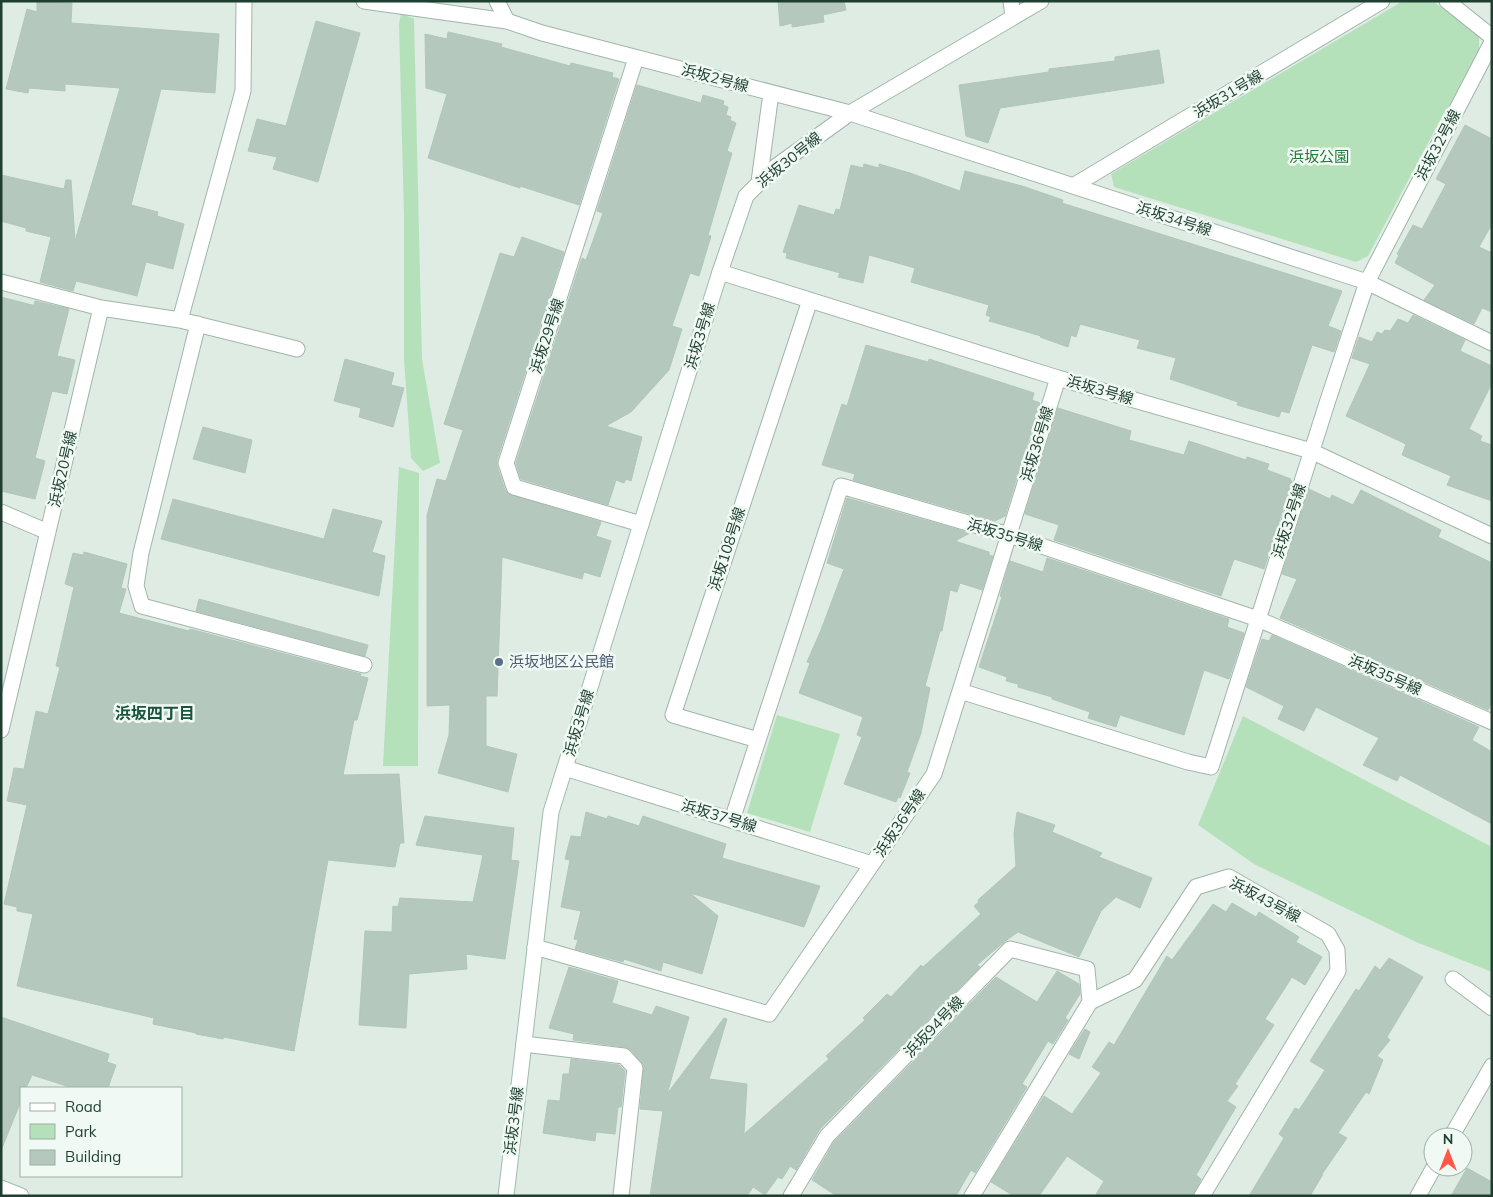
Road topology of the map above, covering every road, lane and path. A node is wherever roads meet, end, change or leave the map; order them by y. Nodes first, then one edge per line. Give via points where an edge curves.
1 (244, 1) edge
2 (364, 1) edge
3 (497, 1) edge
4 (1011, 1) edge
5 (1041, 1) edge
6 (1382, 1) edge
7 (1447, 1) edge
8 (1013, 17) junction
9 (507, 21) junction
10 (1492, 37) edge
11 (1492, 42) edge
12 (636, 58) junction
13 (771, 93) junction
14 (850, 113) junction
15 (759, 182) junction
16 (1073, 186) junction
17 (720, 272) junction
18 (1, 282) edge
19 (1367, 282) junction
20 (810, 300) junction
21 (101, 308) junction
22 (180, 320) junction
23 (198, 324) junction
24 (1492, 342) edge
25 (297, 349) dead end
26 (1058, 378) junction
27 (1311, 451) junction
28 (1, 512) edge
29 (641, 524) junction
30 (48, 532) junction
31 (1009, 535) junction
32 (1492, 536) edge
33 (1258, 619) junction
34 (364, 665) dead end
35 (960, 690) junction
36 (1492, 722) edge
37 (1, 730) edge
38 (758, 740) junction
39 (565, 768) junction
40 (732, 820) junction
41 (872, 864) junction
42 (535, 948) junction
43 (1453, 979) dead end
44 (1090, 1002) junction
45 (1492, 1008) edge
46 (524, 1044) junction
47 (1492, 1066) edge
48 (1458, 1127) edge
49 (1428, 1177) edge
50 (1, 1188) edge
51 (21, 1196) edge
52 (506, 1196) edge
53 (621, 1196) edge
54 (791, 1196) edge
55 (972, 1196) edge
56 (1202, 1196) edge
57 (1418, 1196) edge

1 - 22 street via 243,91
2 - 9 street, 浜坂2号線
3 - 9 street
4 - 8 street
5 - 8 street
6 - 16 street, 浜坂31号線
7 - 10 street
8 - 14 street
9 - 12 street, 浜坂2号線
11 - 19 street, 浜坂32号線
12 - 13 street, 浜坂2号線
12 - 29 street, 浜坂29号線 via 506,462 514,487
13 - 14 street, 浜坂2号線
13 - 15 street
14 - 15 street, 浜坂30号線
14 - 16 street, 浜坂34号線
15 - 17 street, 浜坂30号線 via 746,196
16 - 19 street, 浜坂34号線
17 - 20 street, 浜坂3号線
17 - 29 street, 浜坂3号線
18 - 21 street
19 - 24 street, 浜坂34号線
19 - 27 street, 浜坂32号線
20 - 26 street, 浜坂3号線
20 - 38 street, 浜坂108号線 via 673,715
21 - 22 street
21 - 30 street, 浜坂20号線
22 - 23 street
23 - 25 street
23 - 34 street via 141,553 136,586 142,606
26 - 27 street, 浜坂3号線
26 - 31 street, 浜坂36号線
27 - 32 street, 浜坂3号線
27 - 33 street, 浜坂32号線
28 - 30 street
29 - 39 street, 浜坂3号線
30 - 37 street, 浜坂20号線
31 - 33 street, 浜坂35号線
31 - 35 street, 浜坂36号線
31 - 38 street, 浜坂35号線 via 841,486
33 - 35 street, 浜坂32号線 via 1211,767
33 - 36 street, 浜坂35号線
35 - 41 street, 浜坂36号線 via 934,774
38 - 40 street, 浜坂35号線
39 - 40 street, 浜坂37号線
39 - 42 street, 浜坂3号線 via 551,812
40 - 41 street, 浜坂37号線
41 - 42 street, 浜坂36号線 via 769,1014
42 - 46 street, 浜坂3号線
43 - 45 street
44 - 54 street, 浜坂94号線 via 1088,969 1010,949 827,1136
44 - 55 street
44 - 56 street, 浜坂43号線 via 1135,980 1196,886 1229,877 1328,934 1337,950 1338,970
46 - 52 street, 浜坂3号線
46 - 53 street via 624,1056 635,1068
47 - 48 street
49 - 57 street
50 - 51 street

